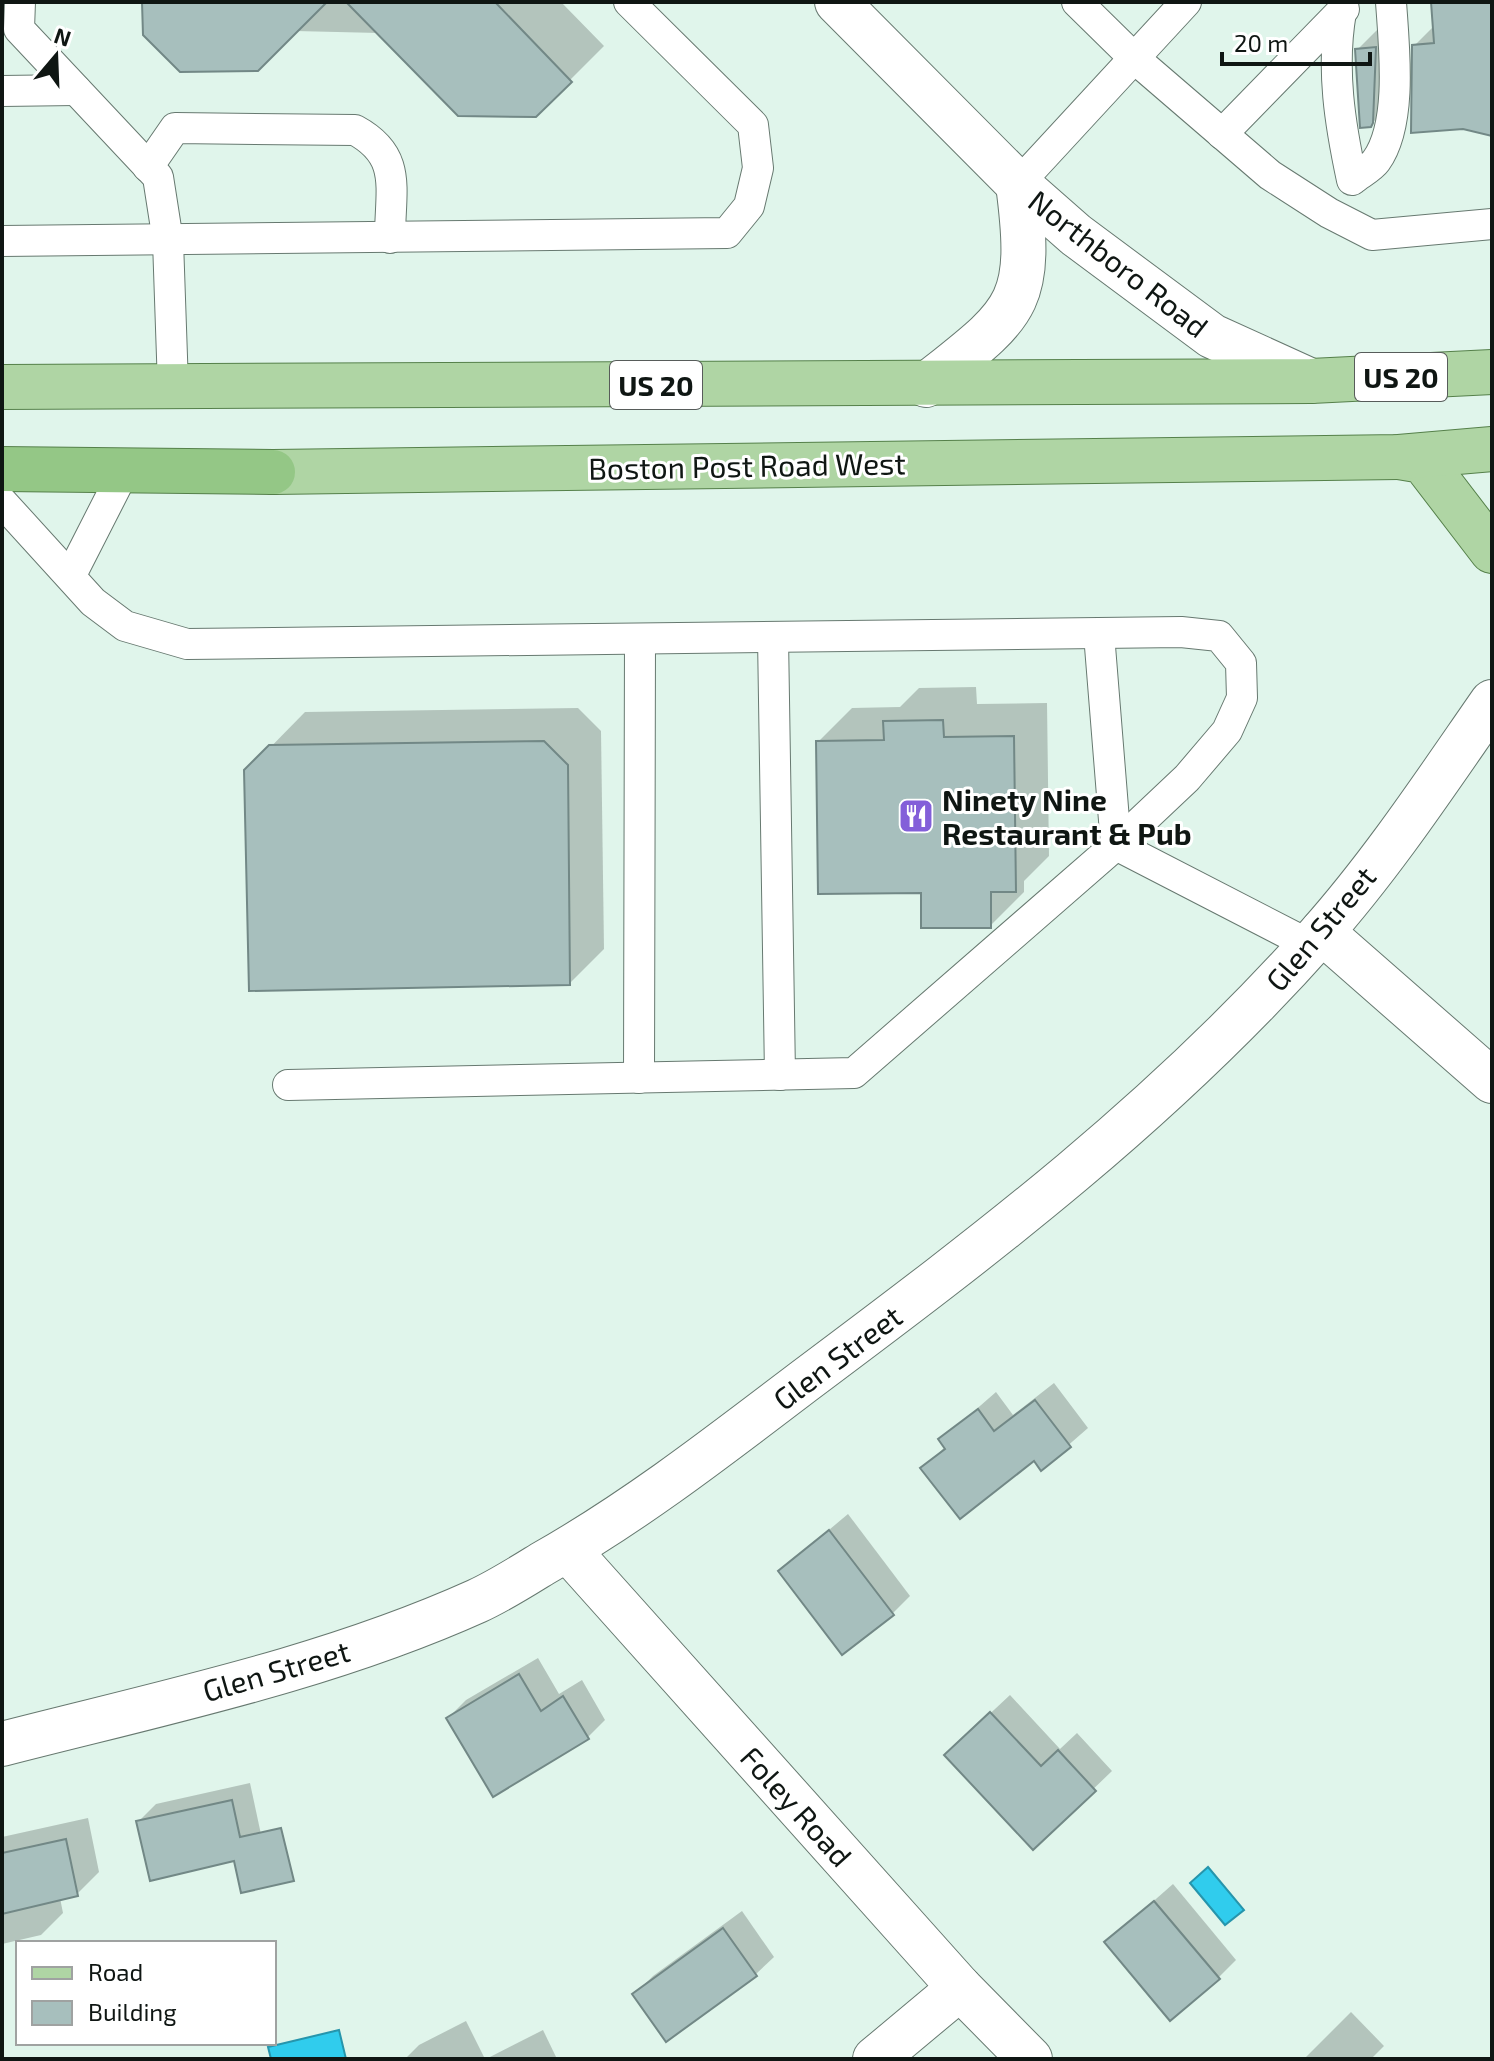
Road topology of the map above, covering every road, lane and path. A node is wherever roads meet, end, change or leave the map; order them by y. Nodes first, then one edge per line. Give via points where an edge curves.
1 (20, 2) edge
2 (629, 2) edge
3 (837, 2) edge
4 (1077, 2) edge
5 (1186, 2) edge
6 (1391, 2) edge
7 (1346, 7) edge
8 (1134, 58) junction
9 (76, 90) junction
10 (2, 91) edge
11 (1222, 134) junction
12 (148, 167) junction
13 (1018, 184) junction
14 (1492, 224) edge
15 (390, 238) junction
16 (2, 241) edge
17 (168, 241) junction
18 (1492, 372) edge
19 (1311, 381) junction
20 (926, 385) junction
21 (173, 386) junction
22 (2, 387) edge
23 (1492, 449) edge
24 (1399, 457) junction
25 (2, 469) edge
26 (124, 471) junction
27 (273, 472) joint
28 (2, 502) edge
29 (1492, 551) edge
30 (71, 575) junction
31 (1099, 634) junction
32 (773, 637) junction
33 (640, 639) junction
34 (1492, 702) edge
35 (1116, 845) junction
36 (1316, 938) junction
37 (780, 1075) junction
38 (639, 1078) junction
39 (1492, 1081) edge
40 (288, 1085) dead end
41 (568, 1550) junction
42 (2, 1744) edge
43 (960, 1988) junction
44 (875, 2059) edge
45 (1030, 2059) edge

1 - 9 lane via 19,29
2 - 15 lane via 753,125 758,168 749,206 727,233
3 - 13 street
4 - 8 lane
5 - 8 lane
6 - 7 lane via 1391,126 1376,161 1352,180 1341,129 1335,50
7 - 11 lane
8 - 11 lane
8 - 13 lane
9 - 10 lane
9 - 12 lane
11 - 14 lane via 1270,175 1372,235
12 - 15 lane via 175,128 355,130 373,140 389,160
12 - 17 lane via 158,177
13 - 19 street, Northboro Road via 1076,235 1212,336
13 - 20 street, Northboro Road via 1026,253 1016,297 990,334
15 - 17 lane
16 - 17 lane
17 - 21 lane
18 - 19 main road, US 20
19 - 20 main road, US 20
20 - 21 main road, US 20
21 - 22 main road, US 20
23 - 24 main road, Boston Post Road West
24 - 27 main road, Boston Post Road West
24 - 29 main road via 1423,461
25 - 26 highway, Boston Post Road West
26 - 27 highway, Boston Post Road West
26 - 30 lane
28 - 30 lane
30 - 33 lane via 93,602 125,626 187,644
31 - 32 lane
31 - 35 lane
31 - 35 lane via 1219,636 1241,663 1242,698 1227,731 1187,778
32 - 33 lane
32 - 37 lane
33 - 38 lane
34 - 36 street, Glen Street
35 - 36 lane
35 - 37 lane via 854,1073
36 - 39 street
36 - 41 street, Glen Street via 1143,1114 1041,1201 714,1449
37 - 38 lane
38 - 40 lane
41 - 42 street, Glen Street via 480,1600 356,1648
41 - 43 street, Foley Road
43 - 44 street
43 - 45 street, Foley Road

